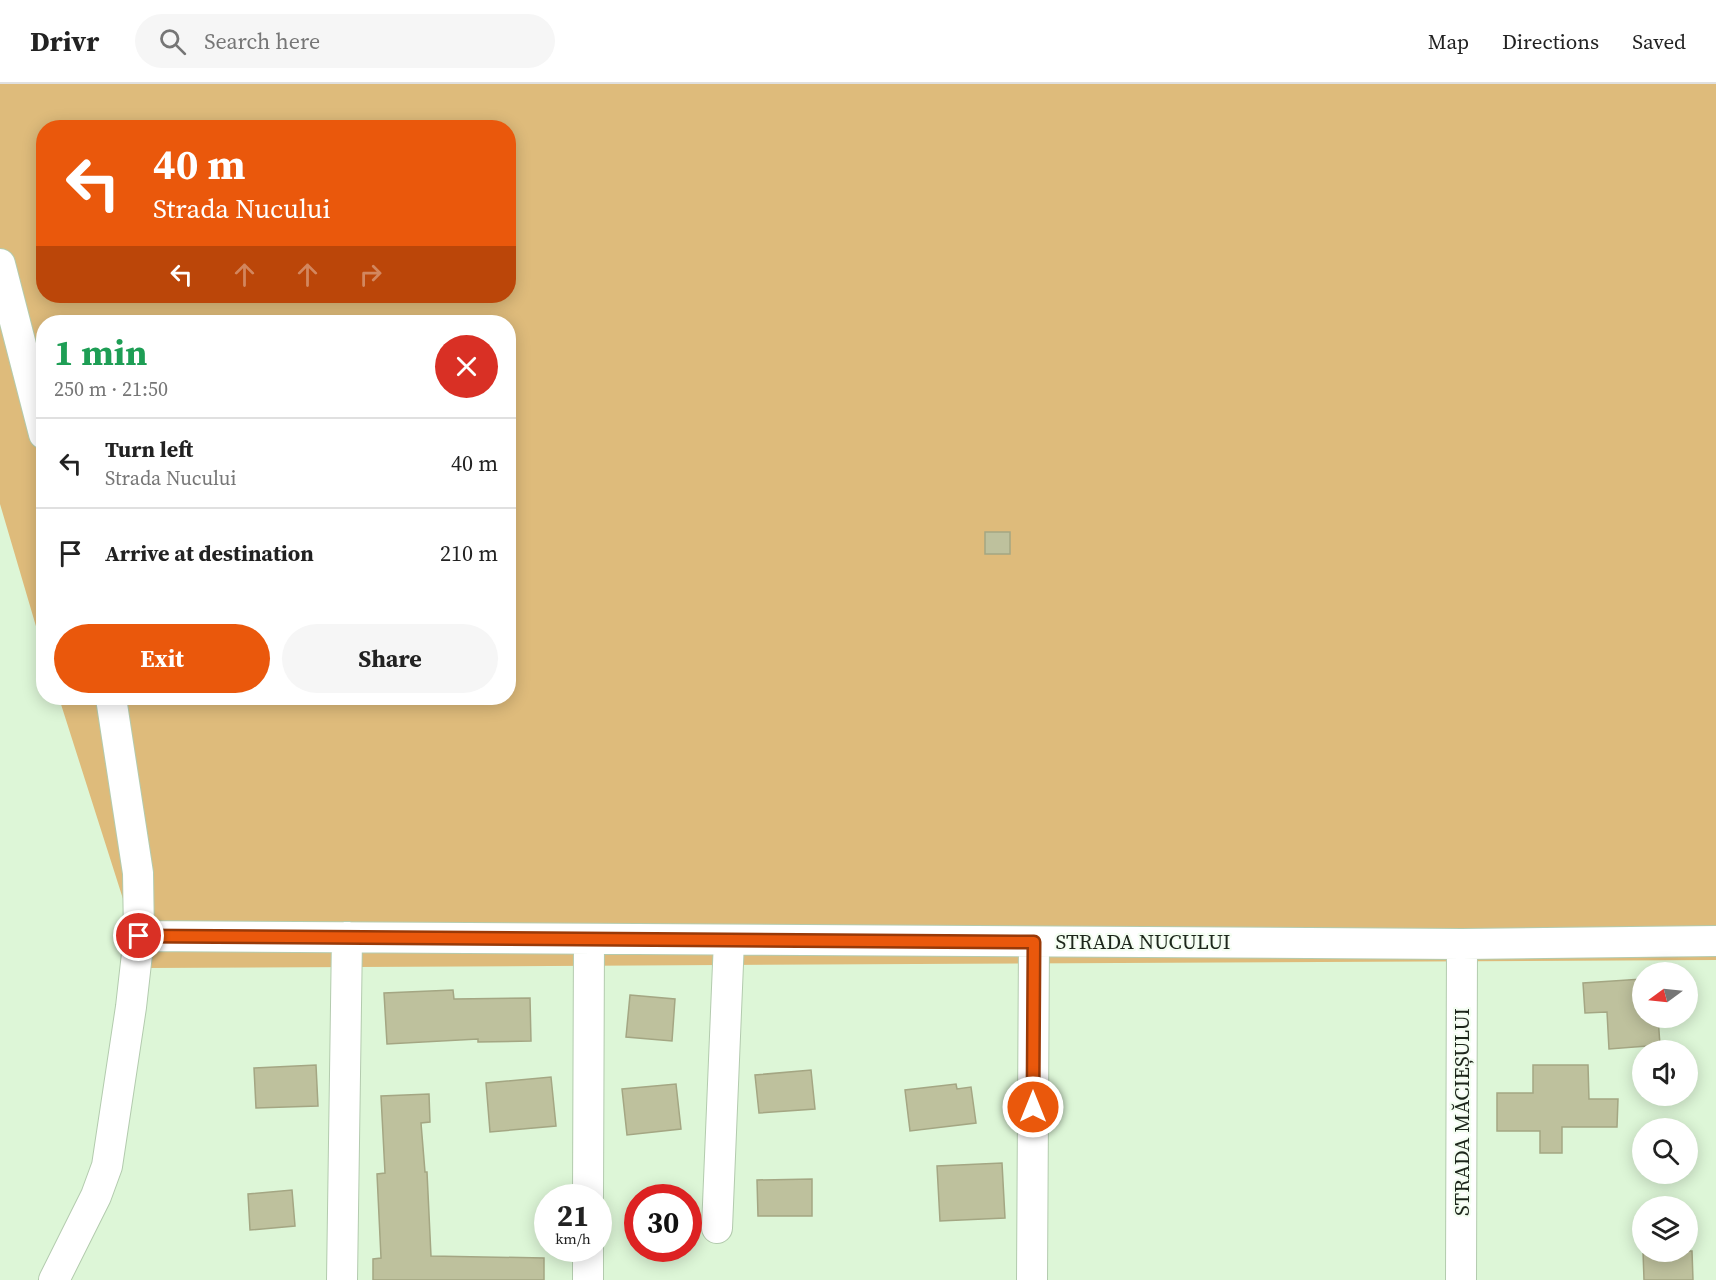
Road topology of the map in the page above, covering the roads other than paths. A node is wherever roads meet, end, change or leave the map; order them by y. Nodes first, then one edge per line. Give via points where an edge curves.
1 (0, 264) edge
2 (36, 403) edge
3 (112, 705) edge
4 (139, 936) junction
5 (347, 937) junction
6 (589, 939) junction
7 (729, 940) junction
8 (1716, 941) edge
9 (1034, 942) junction
10 (1462, 944) junction
11 (588, 1184) edge
12 (717, 1228) dead end
13 (588, 1262) edge
14 (54, 1280) edge
15 (342, 1280) edge
16 (588, 1280) edge
17 (1032, 1280) edge
18 (1461, 1280) edge

1 - 2 street
3 - 4 street via 138,873
4 - 5 street, STRADA NUCULUI
4 - 14 street via 107,1166
5 - 6 street, STRADA NUCULUI
5 - 15 street
6 - 7 street, STRADA NUCULUI
6 - 11 street
7 - 9 street, STRADA NUCULUI
7 - 12 street
8 - 10 street, STRADA NUCULUI
9 - 10 street, STRADA NUCULUI
9 - 17 street
10 - 18 street, STRADA MĂCIEȘULUI
13 - 16 street

